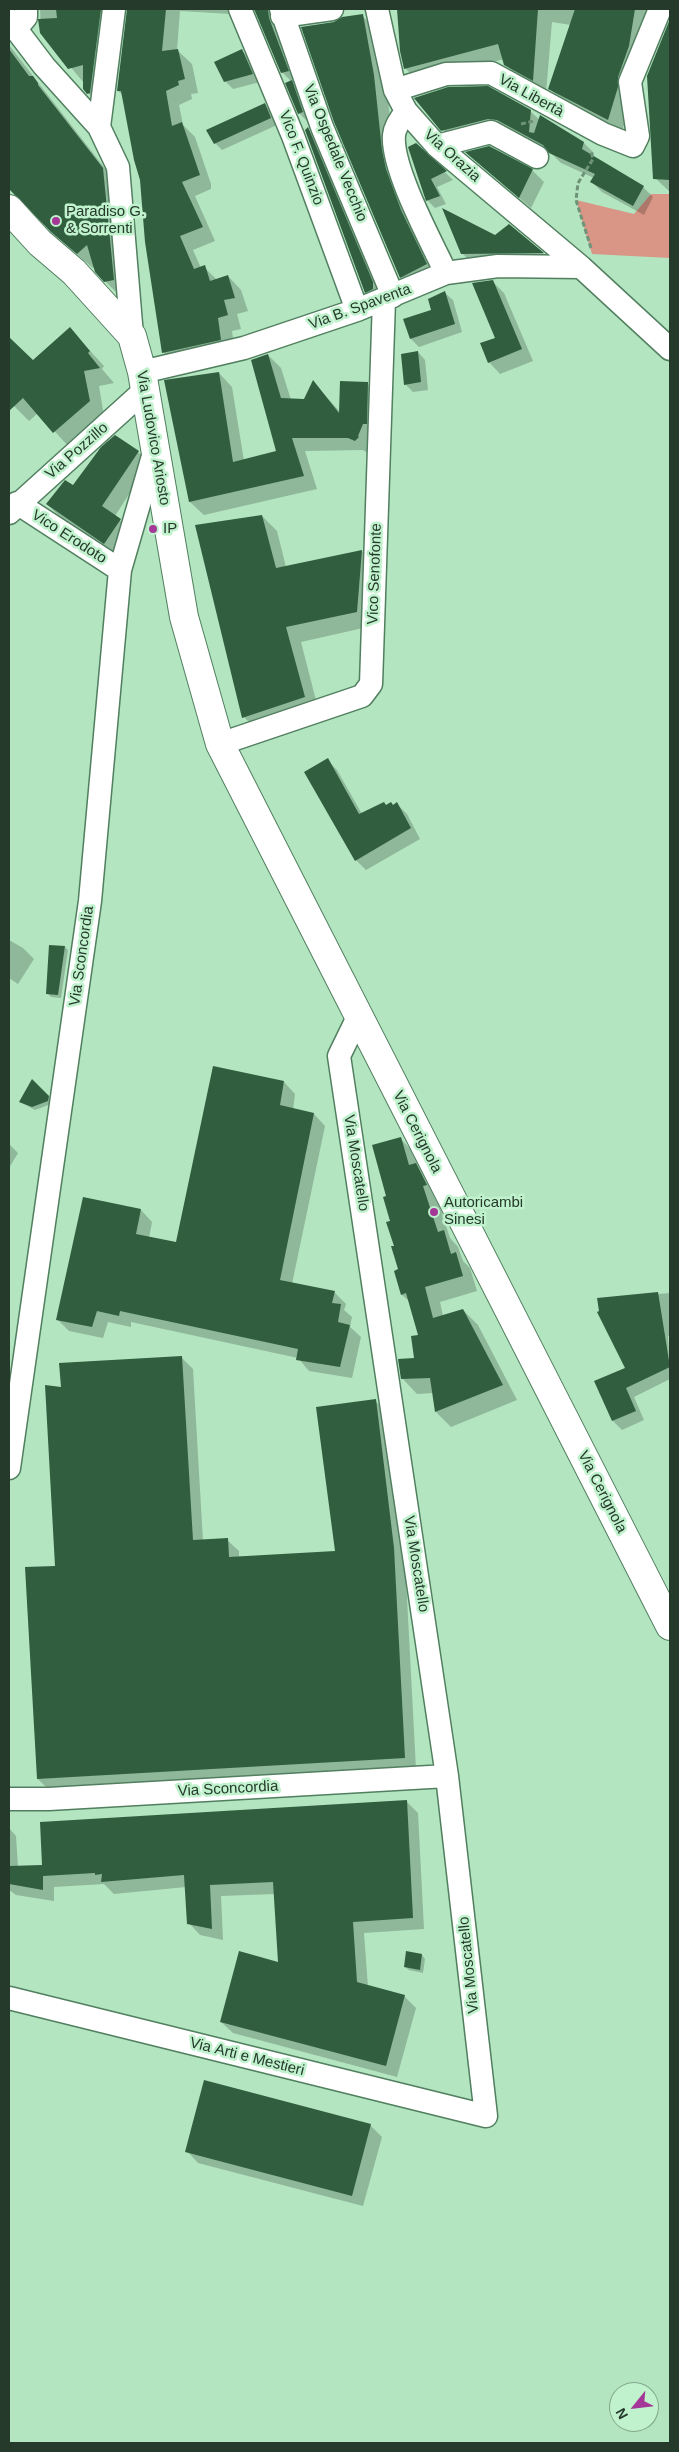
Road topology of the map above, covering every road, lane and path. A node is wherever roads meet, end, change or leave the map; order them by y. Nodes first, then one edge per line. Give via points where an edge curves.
1 (26, 9) edge
2 (114, 9) edge
3 (240, 9) edge
4 (332, 9) edge
5 (377, 9) edge
6 (660, 9) edge
7 (282, 12) edge
8 (12, 24) edge
9 (395, 90) junction
10 (406, 111) junction
11 (563, 113) junction
12 (99, 127) junction
13 (491, 132) junction
14 (589, 143) dead end
15 (437, 146) junction
16 (537, 158) dead end
17 (9, 209) edge
18 (581, 267) junction
19 (446, 273) junction
20 (388, 298) junction
21 (357, 310) junction
22 (132, 336) junction
23 (670, 349) edge
24 (144, 381) junction
25 (156, 445) junction
26 (13, 508) edge
27 (120, 570) junction
28 (220, 744) junction
29 (358, 1016) junction
30 (9, 1468) edge
31 (670, 1626) edge
32 (447, 1776) junction
33 (9, 1799) edge
34 (9, 1998) edge
35 (486, 2116) joint

1 - 8 street via 26,17
2 - 12 street
3 - 21 street, Vico F. Quinzio via 293,136
4 - 7 street
5 - 9 street, Via Orazia
6 - 11 street, Via Libertà via 630,82 638,136 633,146
7 - 20 street, Via Ospedale Vecchio
8 - 12 street via 44,66
9 - 10 street, Via Orazia
9 - 11 street, Via Libertà via 446,74 491,73
10 - 15 street, Via Orazia
10 - 19 street via 397,126 395,150 410,196
11 - 13 path
12 - 22 street via 118,166
13 - 15 street
13 - 16 street
14 - 18 path via 593,159 578,183 576,200 592,254
15 - 18 street, Via Orazia
17 - 22 street via 40,243 74,272
18 - 19 street, Via B. Spaventa via 498,266
18 - 23 street, Via Orazia
19 - 20 street, Via B. Spaventa
20 - 21 street, Via B. Spaventa
20 - 28 street, Vico Senofonte via 371,684 362,696
21 - 24 street, Via B. Spaventa
22 - 24 street, Via Ludovico Ariosto
24 - 25 street, Via Ludovico Ariosto
24 - 26 street, Via Pozzillo
25 - 27 street, Via Sconcordia
25 - 28 street, Via Ludovico Ariosto via 184,617
26 - 27 street, Vico Erodoto
27 - 30 street, Via Sconcordia via 90,901
28 - 29 street, Via Cerignola
29 - 31 street, Via Cerignola
29 - 32 street, Via Moscatello via 340,1056
32 - 33 street, Via Sconcordia
32 - 35 street, Via Moscatello
34 - 35 street, Via Arti e Mestieri

